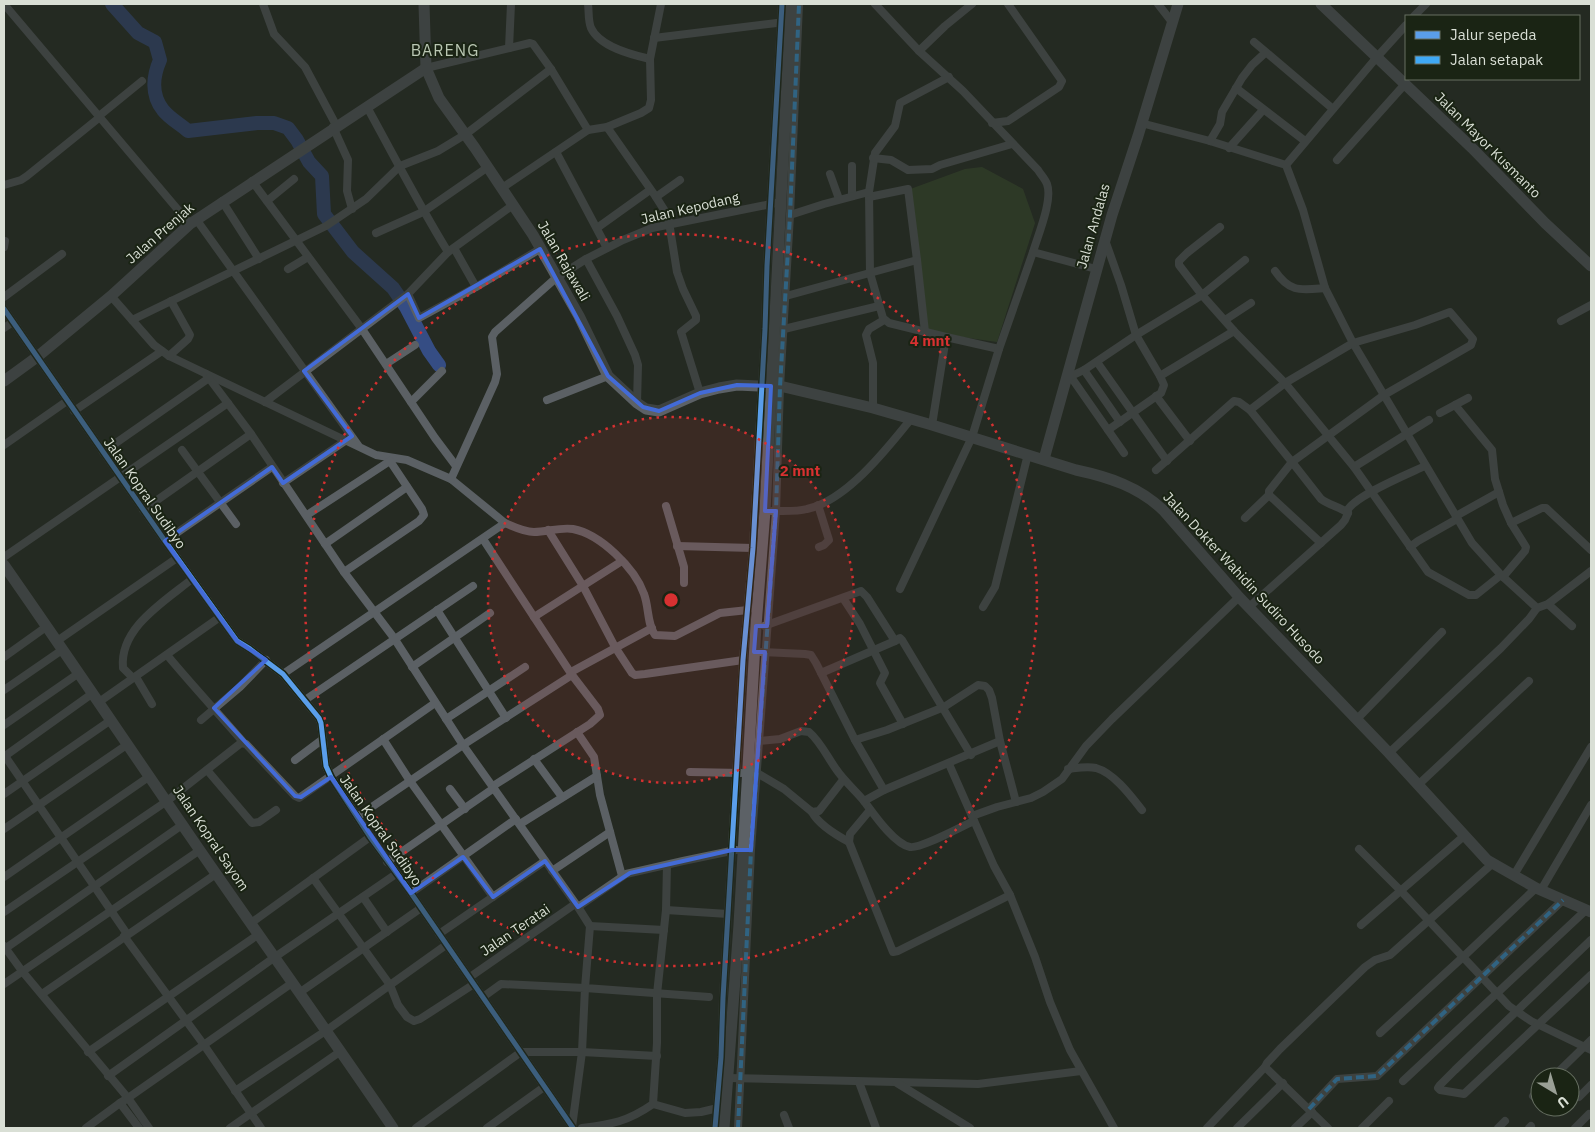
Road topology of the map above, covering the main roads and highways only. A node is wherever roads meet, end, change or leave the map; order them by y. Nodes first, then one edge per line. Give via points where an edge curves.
1 (424, 4) edge
2 (791, 4) edge
3 (1178, 4) edge
4 (1321, 4) edge
5 (427, 72) junction
6 (1591, 266) edge
7 (4, 381) edge
8 (771, 386) junction
9 (1044, 459) junction
10 (4, 565) edge
11 (1589, 911) edge
12 (393, 1128) edge
13 (724, 1128) edge

1 - 5 main road, Jalan Rajawali
2 - 8 main road via 785,22
3 - 9 main road, Jalan Andalas via 1123,177
4 - 6 main road, Jalan Mayor Kusmanto
5 - 7 main road, Jalan Prenjak via 335,126 193,221 112,296
5 - 8 main road, Jalan Rajawali via 439,98 540,249 579,316 608,376 637,403 646,409 659,411 700,393 737,385
8 - 9 main road, Jalan Dokter Wahidin Sudiro Husodo via 873,408
8 - 13 main road via 768,570 755,581 761,626 760,652 725,998 729,1078 722,1107
9 - 11 main road, Jalan Dokter Wahidin Sudiro Husodo via 1114,480 1152,500 1492,864
10 - 12 main road, Jalan Kopral Sayom

